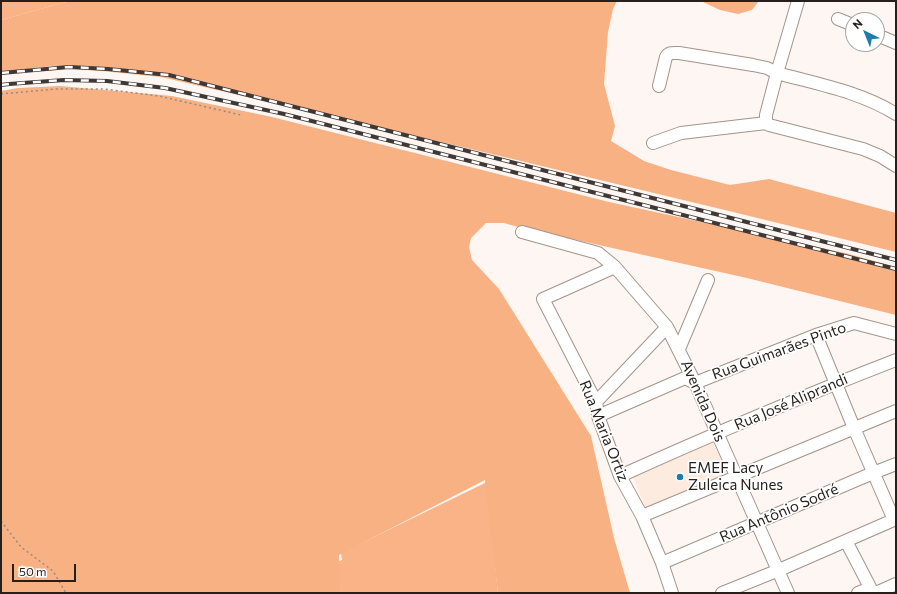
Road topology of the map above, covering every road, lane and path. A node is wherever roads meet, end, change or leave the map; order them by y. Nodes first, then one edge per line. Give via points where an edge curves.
1 (798, 1) edge
2 (838, 19) dead end
3 (845, 22) edge
4 (885, 37) edge
5 (895, 40) edge
6 (777, 72) junction
7 (660, 86) dead end
8 (1, 94) edge
9 (896, 114) edge
10 (241, 115) dead end
11 (766, 123) junction
12 (653, 143) dead end
13 (894, 161) edge
14 (522, 232) dead end
15 (615, 267) junction
16 (708, 280) dead end
17 (667, 327) junction
18 (896, 334) edge
19 (816, 335) junction
20 (679, 349) junction
21 (896, 360) edge
22 (695, 383) junction
23 (835, 383) junction
24 (596, 402) junction
25 (896, 411) edge
26 (598, 416) junction
27 (854, 428) junction
28 (717, 433) junction
29 (896, 464) edge
30 (873, 473) junction
31 (620, 476) junction
32 (736, 477) junction
33 (642, 516) junction
34 (895, 520) edge
35 (1, 522) edge
36 (757, 523) junction
37 (846, 541) junction
38 (662, 563) junction
39 (779, 570) junction
40 (896, 584) edge
41 (873, 591) edge
42 (66, 593) edge
43 (672, 593) edge
44 (722, 593) edge
45 (788, 593) edge
46 (858, 593) edge

1 - 6 street
2 - 3 street
4 - 5 street
6 - 7 street via 753,65 671,53 666,57
6 - 9 street via 853,94
6 - 11 street
8 - 10 path via 56,89 104,89 159,96
11 - 12 street via 681,133
11 - 13 street via 863,149
14 - 15 street, Avenida Dois via 598,253
15 - 17 street, Avenida Dois
15 - 24 street, Rua Maria Ortiz via 543,299
16 - 20 street
17 - 20 street, Avenida Dois
17 - 24 street
18 - 19 street, Rua Guimarães Pinto via 854,323
19 - 22 street, Rua Guimarães Pinto
19 - 23 street
20 - 22 street, Avenida Dois
21 - 23 street, Rua José Aliprandi
22 - 26 street, Rua Guimarães Pinto via 685,378
22 - 28 street, Avenida Dois
23 - 27 street
23 - 28 street, Rua José Aliprandi
24 - 26 street, Rua Maria Ortiz
25 - 27 street
26 - 31 street, Rua Maria Ortiz
27 - 30 street
27 - 32 street
28 - 31 street, Rua José Aliprandi
28 - 32 street, Avenida Dois
29 - 30 street, Rua Antônio Sodré
30 - 34 street
30 - 36 street, Rua Antônio Sodré
31 - 33 street, Rua Maria Ortiz
32 - 33 street
32 - 36 street, Avenida Dois
33 - 38 street, Rua Maria Ortiz
34 - 37 street
35 - 42 path via 21,547 53,571
36 - 38 street, Rua Antônio Sodré
36 - 39 street, Avenida Dois
37 - 39 street
37 - 41 street
38 - 43 street, Rua Maria Ortiz
39 - 44 street
39 - 45 street, Avenida Dois
40 - 41 street
41 - 46 street

